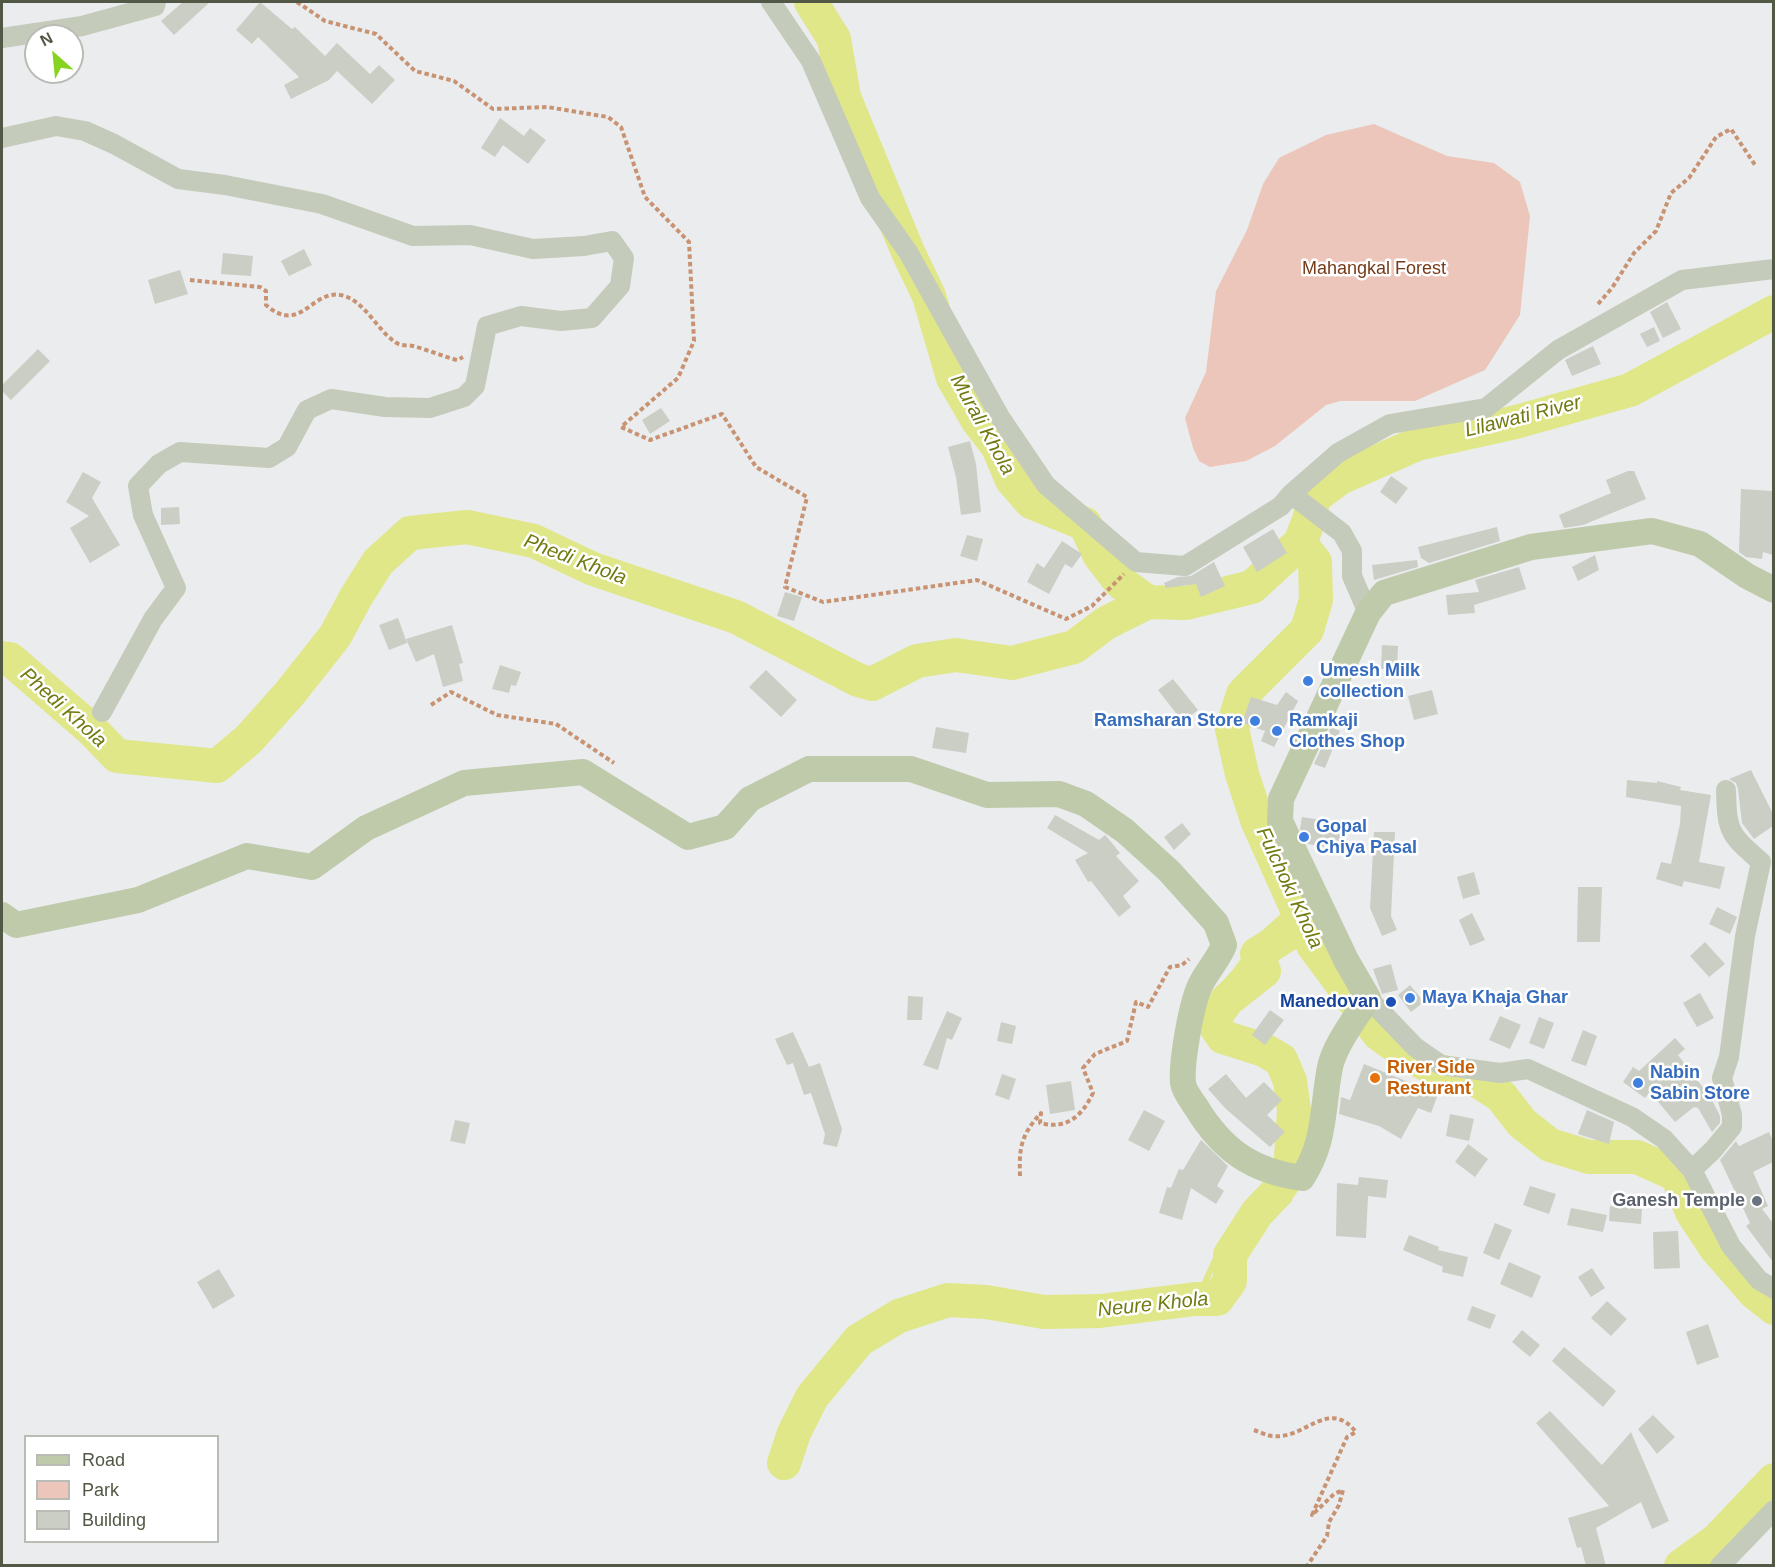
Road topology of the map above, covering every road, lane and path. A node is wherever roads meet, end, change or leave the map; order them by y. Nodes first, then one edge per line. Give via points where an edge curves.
1 (156, 2) edge
2 (297, 2) edge
3 (771, 2) edge
4 (2, 38) edge
5 (56, 126) junction
6 (2, 129) edge
7 (2, 138) edge
8 (1755, 165) dead end
9 (1773, 269) edge
10 (190, 280) dead end
11 (1596, 306) dead end
12 (480, 360) junction
13 (1298, 499) junction
14 (1110, 590) dead end
15 (1773, 590) edge
16 (1368, 613) junction
17 (431, 705) dead end
18 (102, 712) dead end
19 (623, 770) dead end
20 (1726, 790) dead end
21 (2, 915) edge
22 (1219, 959) junction
23 (1368, 998) junction
24 (1692, 1170) junction
25 (1020, 1176) dead end
26 (1773, 1289) edge
27 (1254, 1430) dead end
28 (1773, 1510) edge
29 (1307, 1566) edge
30 (1720, 1566) edge

1 - 4 street via 155,6 82,26
2 - 14 path via 325,21 376,34 414,71 454,81 493,109 547,106 608,117 621,127 645,197 689,242 693,341 678,378 621,427 650,440 722,414 756,467 807,497 785,587 823,602 977,580 1066,619 1092,606
3 - 13 street via 811,61 870,198 908,252 1000,417 1046,485 1136,562 1185,566
5 - 6 street
5 - 7 street
5 - 12 street via 85,131 178,179 322,204 413,236 470,235 533,249 612,241 624,258 620,286 592,318 561,321 521,316 487,326
8 - 11 path via 1731,129 1716,137 1689,178 1671,193 1656,231 1634,253
9 - 13 street via 1682,280 1558,350 1486,408 1390,424 1338,453
10 - 12 path via 260,287 266,291 266,305 283,314 301,314 322,298 348,296 398,344 457,360 467,355
12 - 18 street via 475,386 464,397 430,408 385,407 331,399 307,410 287,447 269,458 180,452 159,464 138,486 143,515 176,588 153,619
13 - 16 street via 1341,533 1352,551 1352,576
15 - 16 main road via 1700,544 1652,531 1531,548 1384,593
16 - 23 main road via 1281,799 1280,821
17 - 19 path via 451,692 497,715 556,724
20 - 24 street via 1727,824 1737,841 1761,862 1744,936 1729,1057 1722,1078 1732,1127
21 - 22 main road via 16,926 138,900 248,856 312,867 366,828 464,783 583,772 688,837 725,827 750,799 809,769 911,769 987,795 1059,794 1086,804 1125,831 1170,871 1216,923 1224,945
22 - 23 main road via 1199,987 1190,1021 1183,1085 1211,1131 1246,1161 1275,1174 1302,1178 1316,1156 1331,1065
22 - 25 path via 1189,959 1170,967 1149,1007 1136,1002 1127,1041 1095,1054 1083,1068 1093,1093 1083,1113 1065,1125 1040,1123 1041,1113 1027,1128 1019,1151
23 - 24 street via 1415,1047 1441,1065 1500,1073 1528,1069 1556,1080 1632,1117 1664,1139
24 - 26 street via 1731,1246 1759,1280
27 - 29 path via 1273,1437 1294,1433 1329,1417 1343,1420 1356,1432 1347,1437 1312,1515 1343,1490 1327,1536
28 - 30 street

